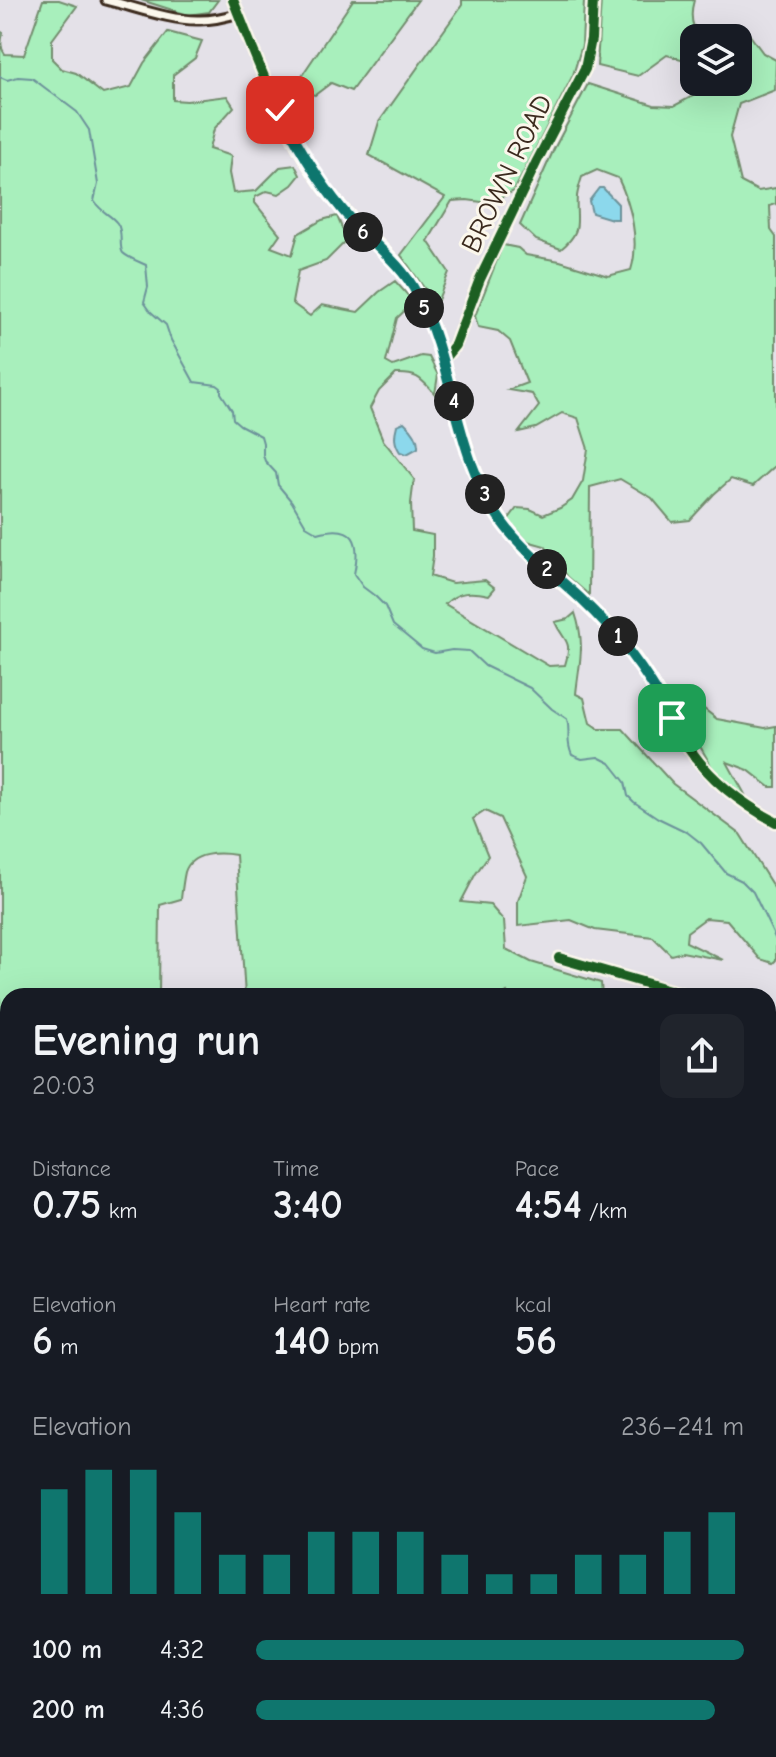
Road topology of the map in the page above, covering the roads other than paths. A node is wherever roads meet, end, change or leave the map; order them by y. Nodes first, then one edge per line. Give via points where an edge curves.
1 (106, 0) edge
2 (233, 0) edge
3 (593, 0) edge
4 (239, 13) junction
5 (442, 361) junction
6 (776, 822) edge
7 (559, 958) dead end
8 (657, 986) joint
9 (664, 988) edge

1 - 4 street via 197,20
2 - 4 street
3 - 5 street, BROWN ROAD via 585,69 486,266 455,345
4 - 5 street via 267,83 312,170 412,285
5 - 6 street via 473,464 503,523 625,645 709,773
7 - 8 street
8 - 9 street

